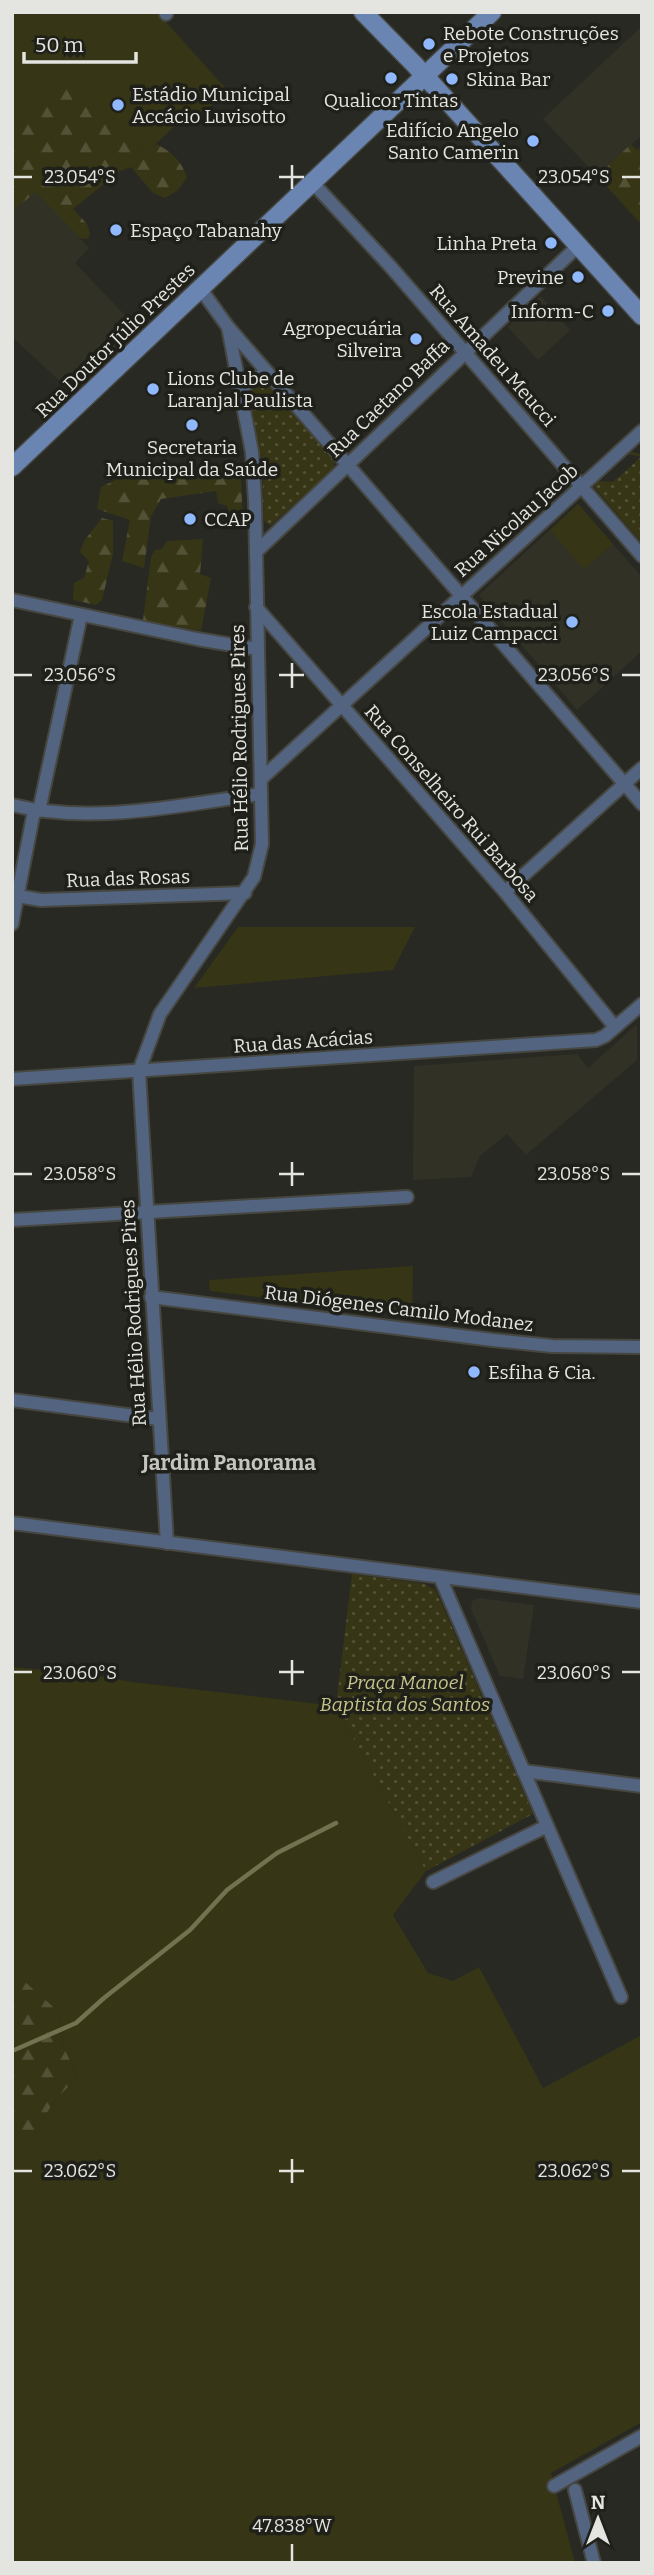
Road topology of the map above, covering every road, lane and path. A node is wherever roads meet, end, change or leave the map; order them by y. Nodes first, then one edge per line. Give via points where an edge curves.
1 (363, 12) edge
2 (492, 12) edge
3 (424, 76) junction
4 (312, 182) junction
5 (579, 245) junction
6 (200, 288) junction
7 (642, 316) edge
8 (228, 327) junction
9 (464, 353) junction
10 (271, 377) junction
11 (241, 392) junction
12 (642, 431) edge
13 (347, 464) junction
14 (12, 467) edge
15 (581, 486) junction
16 (256, 552) junction
17 (642, 556) edge
18 (461, 596) junction
19 (12, 600) edge
20 (256, 607) junction
21 (81, 615) junction
22 (257, 649) junction
23 (341, 705) junction
24 (642, 768) edge
25 (261, 779) junction
26 (624, 784) junction
27 (261, 794) junction
28 (642, 804) edge
29 (12, 805) edge
30 (36, 811) junction
31 (505, 892) junction
32 (245, 893) junction
33 (15, 896) edge
34 (12, 924) edge
35 (642, 1004) edge
36 (615, 1027) junction
37 (139, 1071) junction
38 (12, 1079) edge
39 (407, 1197) dead end
40 (147, 1212) junction
41 (12, 1220) edge
42 (152, 1297) junction
43 (642, 1347) edge
44 (12, 1400) edge
45 (158, 1419) junction
46 (12, 1523) edge
47 (167, 1542) junction
48 (440, 1577) junction
49 (642, 1602) edge
50 (523, 1771) junction
51 (642, 1786) edge
52 (547, 1826) junction
53 (433, 1882) dead end
54 (621, 1997) dead end
55 (642, 2436) edge
56 (554, 2486) dead end
57 (575, 2490) dead end
58 (594, 2563) edge

1 - 3 street
2 - 3 street, Rua Doutor Júlio Prestes
3 - 4 street, Rua Doutor Júlio Prestes
3 - 5 street
4 - 6 street, Rua Doutor Júlio Prestes
4 - 9 street, Rua Amadeu Meucci
5 - 7 street
5 - 9 street, Rua Caetano Baffa
6 - 8 street, Rua Hélio Rodrigues Pires
6 - 14 street, Rua Doutor Júlio Prestes
8 - 10 street
8 - 11 street, Rua Hélio Rodrigues Pires
9 - 13 street, Rua Caetano Baffa
9 - 15 street, Rua Amadeu Meucci
10 - 11 street via 257,376
10 - 13 street
11 - 16 street, Rua Hélio Rodrigues Pires via 253,468
12 - 15 street, Rua Nicolau Jacob
13 - 16 street, Rua Caetano Baffa
13 - 18 street
15 - 17 street, Rua Amadeu Meucci
15 - 18 street, Rua Nicolau Jacob
16 - 20 street, Rua Hélio Rodrigues Pires
18 - 23 street, Rua Nicolau Jacob
18 - 26 street
19 - 21 street
20 - 22 street, Rua Hélio Rodrigues Pires
20 - 23 street, Rua Conselheiro Rui Barbosa
21 - 22 street
21 - 30 street
22 - 25 street, Rua Hélio Rodrigues Pires
23 - 25 street, Rua Nicolau Jacob
23 - 31 street, Rua Conselheiro Rui Barbosa
24 - 26 street
25 - 27 street, Rua Hélio Rodrigues Pires
26 - 28 street
26 - 31 street
27 - 30 street via 131,811
27 - 32 street, Rua Hélio Rodrigues Pires via 260,861
29 - 30 street
30 - 33 street
31 - 36 street, Rua Conselheiro Rui Barbosa
32 - 33 street, Rua das Rosas via 41,900
32 - 37 street, Rua Hélio Rodrigues Pires via 160,1014
33 - 34 street
35 - 36 street
36 - 37 street, Rua das Acácias via 596,1040
37 - 38 street, Rua das Acácias
37 - 40 street, Rua Hélio Rodrigues Pires
39 - 40 street
40 - 41 street
40 - 42 street, Rua Hélio Rodrigues Pires
42 - 43 street, Rua Diógenes Camilo Modanez via 552,1346
42 - 45 street, Rua Hélio Rodrigues Pires
44 - 45 street
45 - 47 street, Rua Hélio Rodrigues Pires
46 - 47 street
47 - 48 street
48 - 49 street
48 - 50 street
50 - 51 street
50 - 52 street
52 - 53 street
52 - 54 street
55 - 56 street
57 - 58 street

